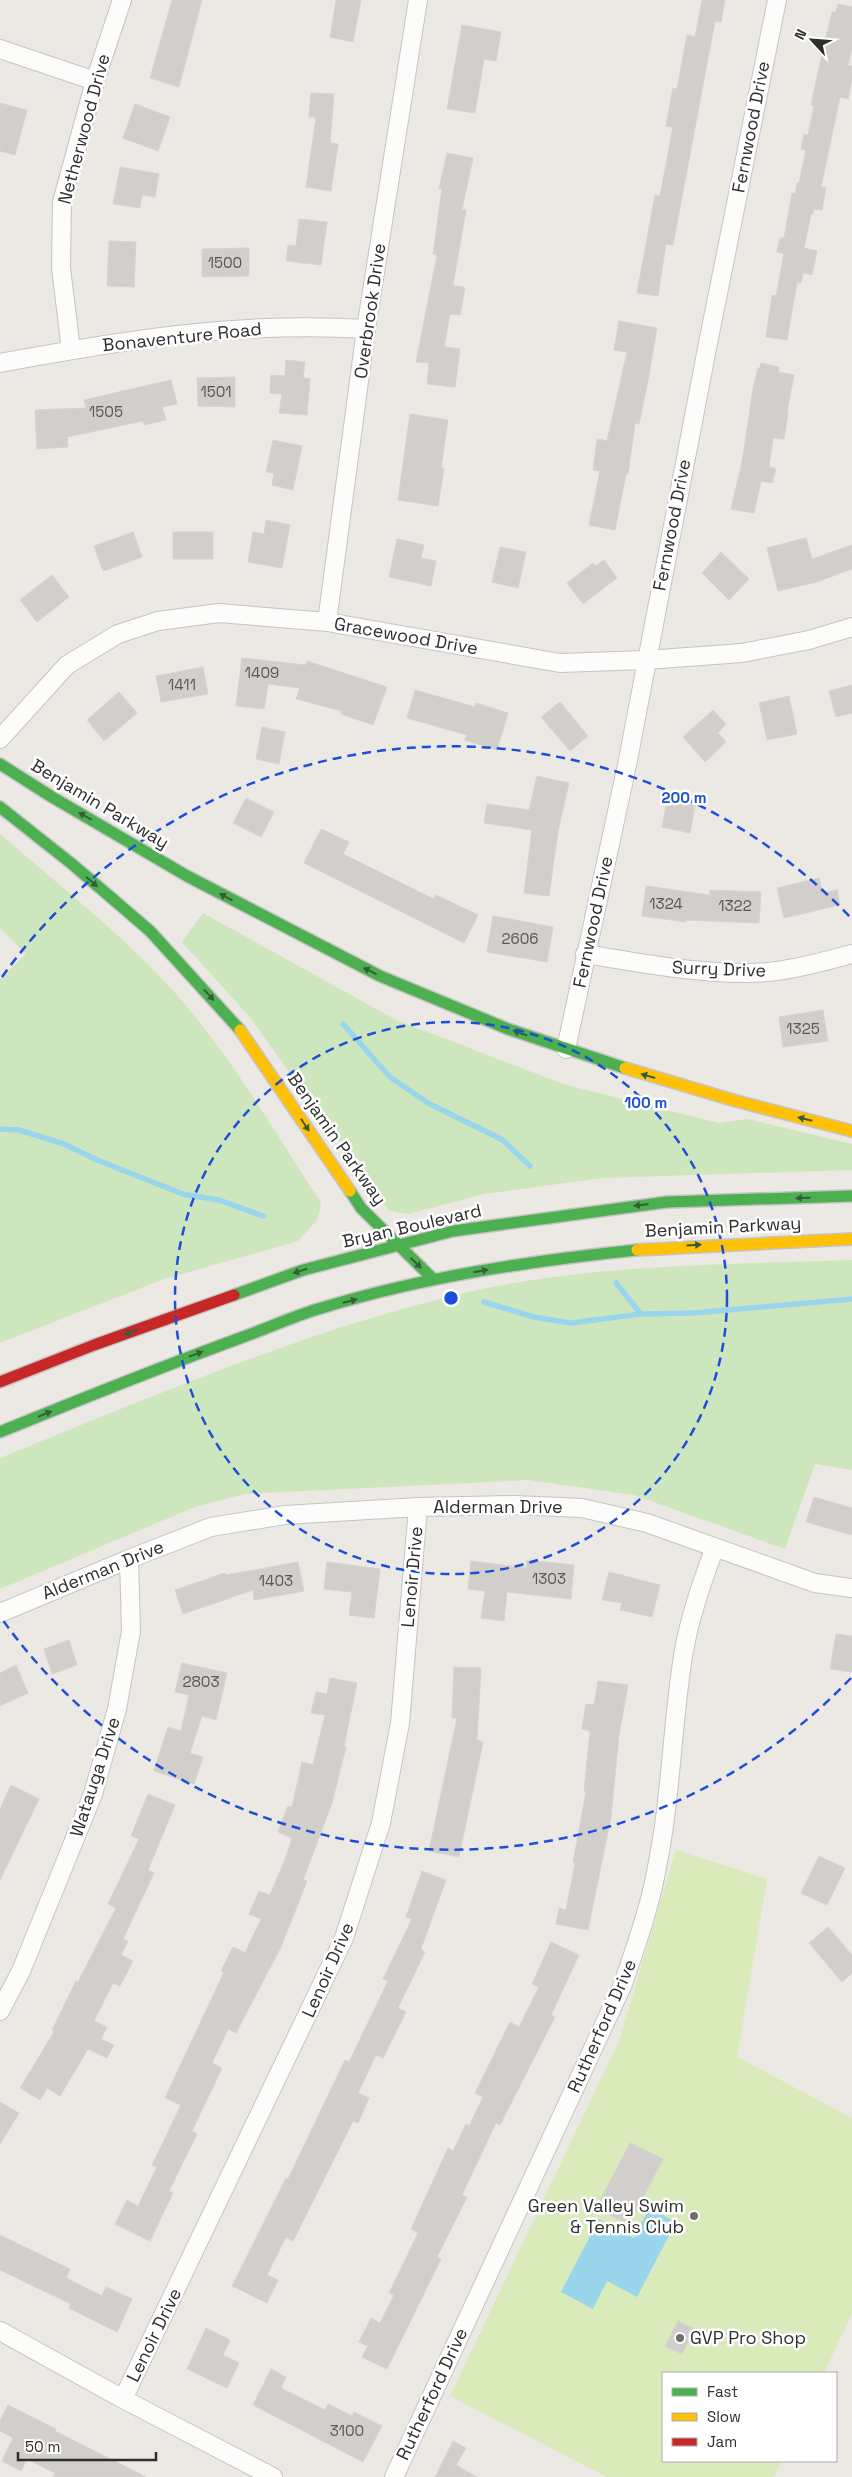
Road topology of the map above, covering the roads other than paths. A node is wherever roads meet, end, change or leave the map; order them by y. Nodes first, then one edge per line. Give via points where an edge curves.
1 (122, 0) edge
2 (418, 0) edge
3 (778, 0) edge
4 (0, 49) edge
5 (95, 81) junction
6 (366, 330) junction
7 (71, 350) junction
8 (0, 363) edge
9 (328, 622) junction
10 (852, 628) edge
11 (646, 660) junction
12 (0, 739) edge
13 (0, 764) edge
14 (0, 807) edge
15 (585, 954) junction
16 (852, 954) edge
17 (566, 1049) junction
18 (852, 1131) edge
19 (852, 1196) edge
20 (852, 1239) edge
21 (398, 1246) junction
22 (433, 1279) junction
23 (0, 1382) edge
24 (0, 1432) edge
25 (418, 1507) junction
26 (715, 1547) junction
27 (129, 1558) junction
28 (852, 1588) edge
29 (0, 1613) edge
30 (0, 2011) edge
31 (0, 2331) edge
32 (123, 2399) junction
33 (273, 2477) edge
34 (394, 2477) edge

1 - 5 street, Netherwood Drive
2 - 6 street, Overbrook Drive
3 - 11 street, Fernwood Drive
4 - 5 street
5 - 7 street, Netherwood Drive via 62,202 61,268
6 - 7 street, Bonaventure Road via 322,327 227,329
6 - 9 street, Overbrook Drive
7 - 8 street, Bonaventure Road
9 - 11 street, Gracewood Drive via 560,663
9 - 12 street, Gracewood Drive via 219,613 158,621 118,634 67,665
10 - 11 street, Gracewood Drive via 742,653
11 - 15 street, Fernwood Drive via 627,765
17 -> 13 main road, Benjamin Parkway via 396,984 269,921
14 -> 21 main road, Benjamin Parkway via 150,931 237,1025 361,1208
15 - 16 street, Surry Drive via 679,970 749,973 807,966
15 - 17 street, Fernwood Drive
18 -> 17 main road, Benjamin Parkway via 625,1070
19 -> 21 main road, Bryan Boulevard via 658,1202 453,1231
22 -> 20 main road, Benjamin Parkway via 643,1248
21 -> 22 main road, Benjamin Parkway
21 -> 23 main road, Bryan Boulevard via 303,1270
24 -> 22 main road via 318,1309
25 - 26 street, Alderman Drive via 515,1504 582,1508 647,1523
25 - 27 street, Alderman Drive via 284,1515 211,1527
25 - 32 street, Lenoir Drive via 400,1723 381,1823 344,1938
26 - 28 street, Alderman Drive via 815,1583
26 - 34 street, Rutherford Drive via 698,1595 683,1655 659,1859 640,1935 619,1992
27 - 29 street, Alderman Drive
27 - 30 street, Watauga Drive via 131,1631 116,1709 93,1794 21,1971
31 - 32 street
32 - 33 street

